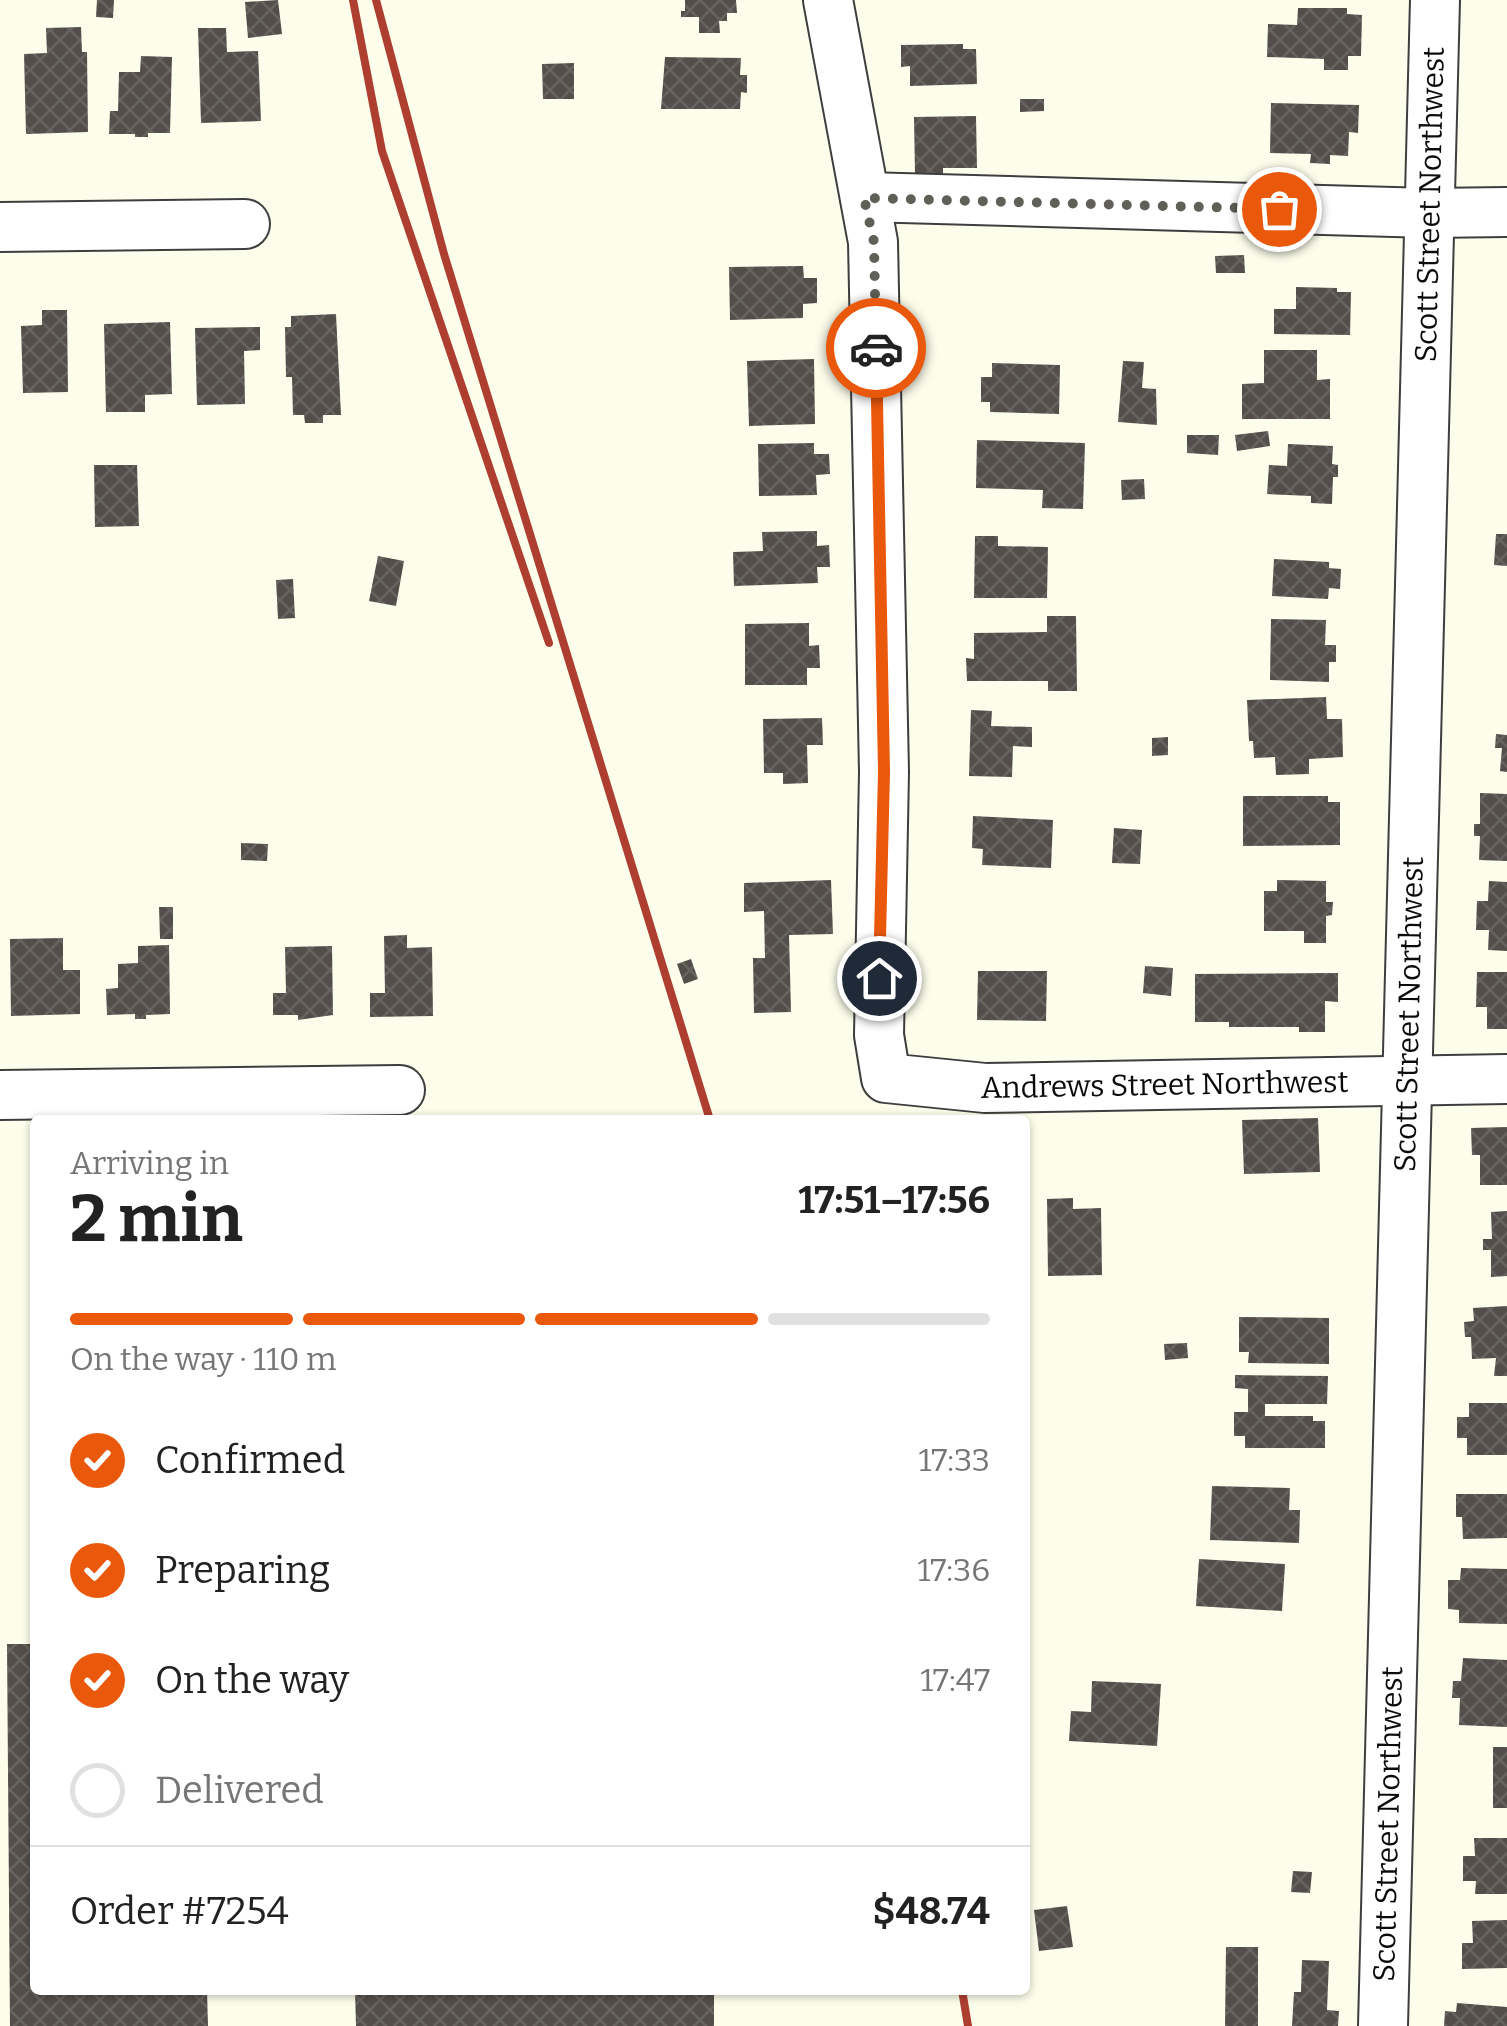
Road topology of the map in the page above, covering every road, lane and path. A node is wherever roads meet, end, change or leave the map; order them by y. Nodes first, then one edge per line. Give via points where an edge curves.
1 (828, 0) edge
2 (1435, 0) edge
3 (864, 198) junction
4 (1507, 212) edge
5 (1430, 213) junction
6 (244, 224) dead end
7 (0, 227) edge
8 (1507, 1078) edge
9 (1408, 1080) junction
10 (400, 1090) dead end
11 (0, 1094) edge
12 (1384, 2026) edge

1 - 3 street
2 - 5 street, Scott Street Northwest
3 - 5 street
3 - 9 street, Andrews Street Northwest via 874,242 884,772 879,1035 886,1078 985,1088
4 - 5 street
5 - 9 street, Scott Street Northwest
6 - 7 street
8 - 9 street, Andrews Street Northwest
9 - 12 street, Scott Street Northwest
10 - 11 street

